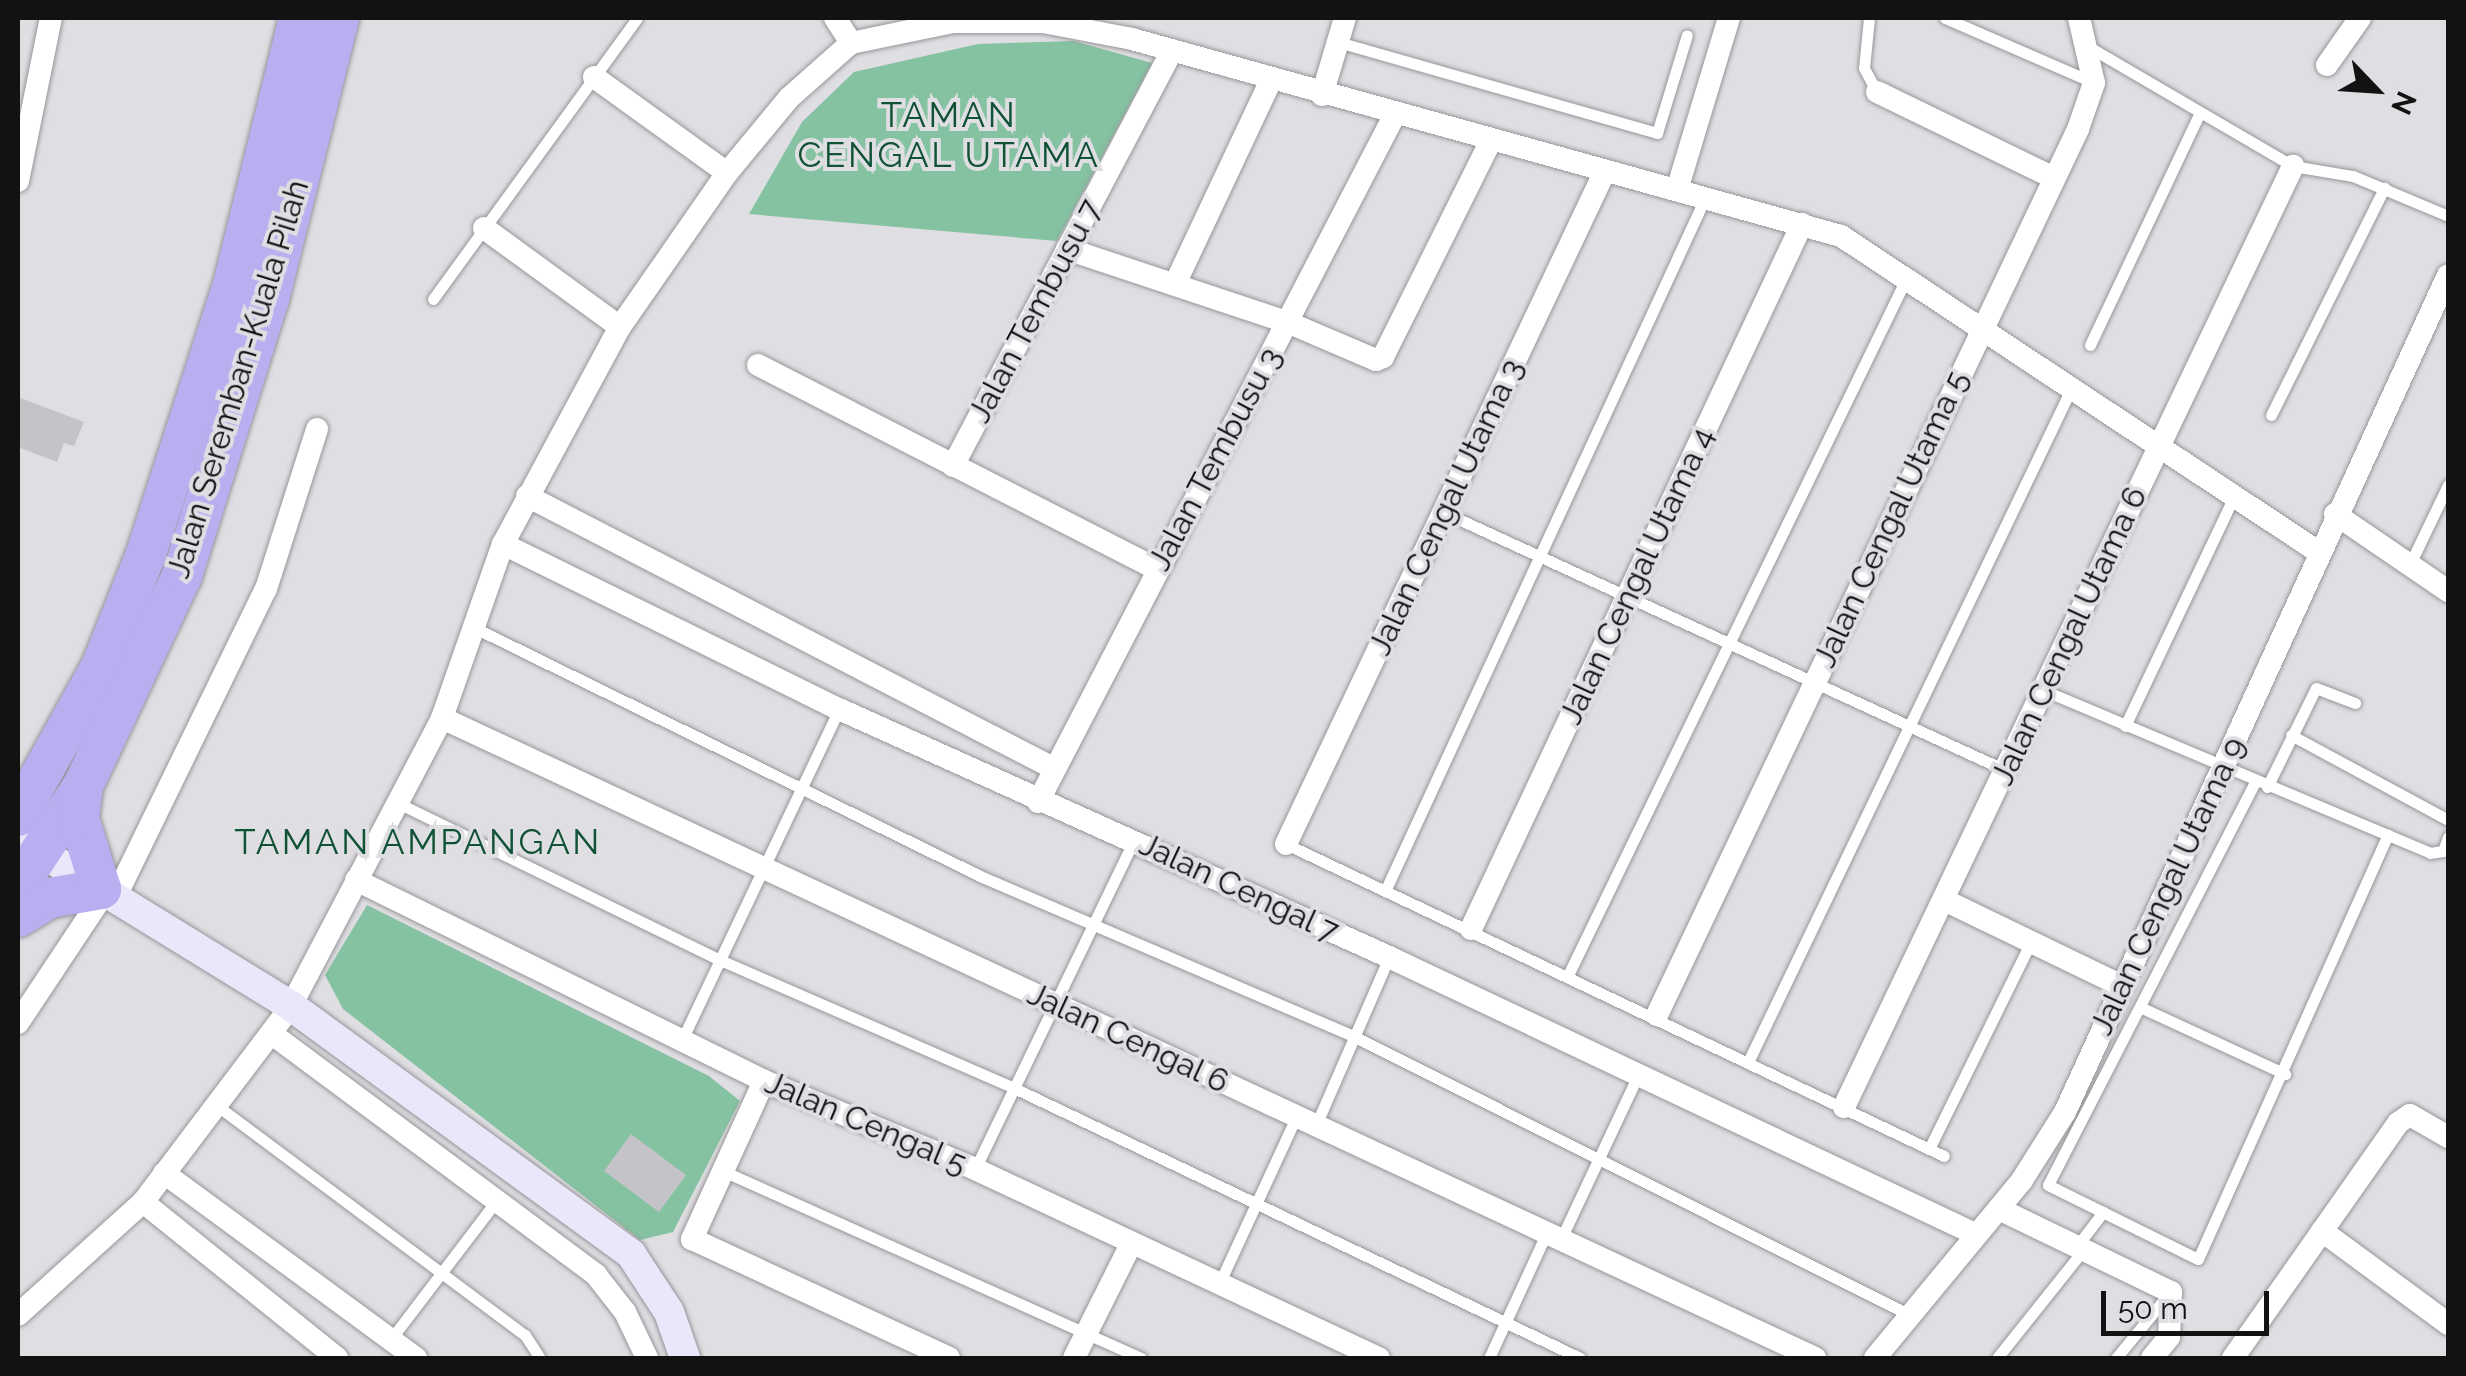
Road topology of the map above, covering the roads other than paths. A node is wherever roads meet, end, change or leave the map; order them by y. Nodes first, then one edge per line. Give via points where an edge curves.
1 (51, 18) edge
2 (299, 18) edge
3 (339, 18) edge
4 (637, 18) edge
5 (835, 18) edge
6 (1345, 18) edge
7 (1729, 18) edge
8 (1869, 18) edge
9 (1944, 18) edge
10 (2079, 18) edge
11 (2360, 18) edge
12 (1135, 28) edge
13 (1687, 34) dead end
14 (851, 42) junction
15 (1338, 42) junction
16 (2089, 47) junction
17 (1172, 50) junction
18 (2328, 65) dead end
19 (594, 77) junction
20 (1271, 80) junction
21 (2094, 83) junction
22 (1877, 92) joint
23 (1322, 95) junction
24 (2199, 114) junction
25 (1394, 116) junction
26 (1490, 142) junction
27 (2293, 166) junction
28 (1605, 172) junction
29 (727, 174) junction
30 (2054, 178) junction
31 (18, 181) edge
32 (2384, 188) junction
33 (1678, 190) junction
34 (1705, 198) junction
35 (2448, 216) edge
36 (1802, 224) junction
37 (484, 228) junction
38 (1067, 249) junction
39 (2448, 275) edge
40 (1907, 277) junction
41 (1175, 284) junction
42 (433, 298) dead end
43 (1287, 322) junction
44 (620, 327) junction
45 (1982, 327) junction
46 (2090, 345) dead end
47 (758, 366) dead end
48 (2072, 388) junction
49 (2271, 415) dead end
50 (317, 429) dead end
51 (2159, 446) junction
52 (953, 466) junction
53 (2448, 485) edge
54 (527, 496) junction
55 (2234, 496) junction
56 (1443, 512) junction
57 (2335, 514) junction
58 (503, 544) junction
59 (2317, 551) junction
60 (1540, 554) junction
61 (2410, 564) junction
62 (1156, 569) junction
63 (2448, 591) edge
64 (1629, 593) junction
65 (477, 629) junction
66 (1731, 640) junction
67 (1816, 678) junction
68 (2043, 690) junction
69 (2355, 703) dead end
70 (838, 709) junction
71 (442, 718) junction
72 (1910, 724) junction
73 (2124, 726) junction
74 (2291, 735) junction
75 (1055, 769) junction
76 (2005, 770) junction
77 (2224, 770) junction
78 (2261, 785) junction
79 (83, 786) junction
80 (801, 789) junction
81 (396, 802) junction
82 (1038, 802) junction
83 (18, 816) edge
84 (2448, 820) edge
85 (2388, 835) junction
86 (2448, 837) edge
87 (1134, 840) junction
88 (1286, 844) joint
89 (28, 845) edge
90 (762, 870) junction
91 (356, 880) junction
92 (18, 886) edge
93 (1386, 889) junction
94 (107, 893) junction
95 (1944, 900) junction
96 (18, 917) edge
97 (1096, 921) junction
98 (1471, 928) junction
99 (2032, 940) junction
100 (1389, 957) junction
101 (720, 960) junction
102 (1569, 972) junction
103 (2122, 986) junction
104 (1060, 1004) junction
105 (291, 1006) junction
106 (2140, 1007) junction
107 (1657, 1014) junction
108 (18, 1023) edge
109 (272, 1034) junction
110 (1356, 1037) junction
111 (681, 1042) junction
112 (1749, 1060) junction
113 (2285, 1074) junction
114 (1638, 1075) junction
115 (764, 1082) junction
116 (1014, 1088) junction
117 (216, 1105) junction
118 (1844, 1107) junction
119 (1306, 1121) junction
120 (2448, 1138) edge
121 (1929, 1148) junction
122 (1944, 1156) dead end
123 (1600, 1159) junction
124 (724, 1170) junction
125 (975, 1170) junction
126 (164, 1173) junction
127 (498, 1200) junction
128 (144, 1202) junction
129 (1256, 1207) junction
130 (1999, 1209) junction
131 (2103, 1212) junction
132 (2322, 1231) junction
133 (1975, 1234) junction
134 (1553, 1238) junction
135 (1131, 1244) junction
136 (2080, 1247) junction
137 (439, 1275) junction
138 (1220, 1284) junction
139 (2171, 1292) junction
140 (18, 1315) edge
141 (1910, 1315) junction
142 (1506, 1323) junction
143 (2448, 1324) edge
144 (1086, 1333) junction
145 (391, 1339) junction
146 (337, 1358) edge
147 (416, 1358) edge
148 (540, 1358) edge
149 (647, 1358) edge
150 (685, 1358) edge
151 (950, 1358) edge
152 (1074, 1358) edge
153 (1141, 1358) edge
154 (1379, 1358) edge
155 (1490, 1358) edge
156 (1580, 1358) edge
157 (1815, 1358) edge
158 (1876, 1358) edge
159 (1998, 1358) edge
160 (2116, 1358) edge
161 (2152, 1358) edge
162 (2233, 1358) edge

1 - 31 street
2 - 83 highway, Jalan Seremban-Kuala Pilah via 232,285 146,554 101,667
3 - 79 highway, Jalan Seremban-Kuala Pilah via 269,299 216,475 136,684
4 - 19 lane
5 - 14 street
6 - 15 street
7 - 33 street
8 - 22 lane via 1864,68
9 - 21 lane
10 - 16 street
11 - 18 street
12 - 14 street via 952,22
12 - 17 street
13 - 15 lane via 1657,133
14 - 29 street via 789,98
15 - 23 street
16 - 21 street
16 - 24 lane
17 - 20 street
17 - 38 street, Jalan Tembusu 7
19 - 29 street
19 - 37 lane
20 - 23 street
20 - 41 street
21 - 30 street, Jalan Cengal Utama 5
22 - 30 street
23 - 25 street
24 - 27 lane
24 - 46 lane
25 - 26 street
25 - 43 street, Jalan Tembusu 3
26 - 28 street
26 - 43 street via 1383,356 1363,357
27 - 32 lane
27 - 51 street, Jalan Cengal Utama 6
28 - 33 street
28 - 56 street, Jalan Cengal Utama 3
29 - 44 street
30 - 45 street, Jalan Cengal Utama 5
32 - 35 lane
32 - 49 lane
33 - 34 street
34 - 36 street
34 - 60 lane
36 - 40 street via 1841,236
36 - 64 street, Jalan Cengal Utama 4
37 - 42 lane
37 - 44 street
38 - 41 street
38 - 52 street, Jalan Tembusu 7
39 - 57 street, Jalan Cengal Utama 9
40 - 45 street
40 - 66 lane
41 - 43 street
43 - 62 street, Jalan Tembusu 3
44 - 54 street
45 - 48 street
45 - 67 street, Jalan Cengal Utama 5
47 - 52 street
48 - 51 street
48 - 72 lane
50 - 94 street via 266,589
51 - 55 street
51 - 68 street, Jalan Cengal Utama 6
52 - 62 street
53 - 61 lane
54 - 58 street
54 - 75 street
55 - 59 street
55 - 73 lane
56 - 60 lane
56 - 88 street, Jalan Cengal Utama 3
57 - 59 street, Jalan Cengal Utama 9
57 - 61 street
58 - 65 street
58 - 70 street, Jalan Cengal 7
59 - 77 street, Jalan Cengal Utama 9
60 - 64 lane
60 - 93 lane
61 - 63 street
62 - 75 street, Jalan Tembusu 3
64 - 66 lane
64 - 98 street, Jalan Cengal Utama 4
65 - 71 street
65 - 80 lane
66 - 67 lane
66 - 102 lane
67 - 72 lane
67 - 107 street, Jalan Cengal Utama 5
68 - 73 lane
68 - 76 street, Jalan Cengal Utama 6
69 - 74 lane via 2316,688
70 - 80 lane
70 - 82 street, Jalan Cengal 7
71 - 81 street
71 - 90 street, Jalan Cengal 6
72 - 76 lane
72 - 112 lane
73 - 77 lane
74 - 78 lane
74 - 84 lane
75 - 82 street, Jalan Tembusu 3
76 - 95 street, Jalan Cengal Utama 6
77 - 78 lane
77 - 103 street, Jalan Cengal Utama 9
78 - 85 lane
78 - 106 lane
79 - 89 highway, Jalan Seremban-Kuala Pilah
79 - 94 highway via 79,819
80 - 90 lane
80 - 97 lane via 980,876
81 - 91 street
81 - 101 lane
82 - 87 street, Jalan Cengal 7
85 - 86 lane via 2430,853 2443,850
85 - 113 lane
87 - 97 lane
87 - 100 street, Jalan Cengal 7
88 - 93 lane
89 - 92 highway, Jalan Seremban-Kuala Pilah
89 - 94 street
90 - 101 lane
90 - 104 street, Jalan Cengal 6
91 - 105 street
91 - 111 street, Jalan Cengal 5
93 - 98 lane
94 - 96 highway via 50,898
94 - 105 street
94 - 108 street
95 - 99 street
95 - 118 street, Jalan Cengal Utama 6
97 - 104 lane
97 - 110 lane
98 - 102 lane
99 - 103 street
99 - 121 lane
100 - 110 lane
100 - 114 street, Jalan Cengal 7
101 - 111 lane
101 - 116 lane
102 - 107 lane
103 - 130 street, Jalan Cengal Utama 9 via 2064,1112
104 - 116 lane
104 - 119 street, Jalan Cengal 6
105 - 109 street
105 - 150 street via 630,1254 669,1312
106 - 113 lane
106 - 131 lane via 2048,1184
107 - 112 lane
109 - 117 street
109 - 127 street
110 - 119 lane
110 - 123 lane
111 - 115 street, Jalan Cengal 5
112 - 118 lane
113 - 131 lane via 2198,1259
114 - 123 lane
114 - 133 street, Jalan Cengal 7
115 - 124 street
115 - 125 street, Jalan Cengal 5
116 - 125 lane
116 - 129 lane
117 - 126 street
117 - 137 lane
118 - 121 lane
119 - 129 lane
119 - 134 street, Jalan Cengal 6
120 - 132 street via 2410,1115
121 - 122 lane
123 - 134 lane
123 - 141 lane
124 - 144 lane
124 - 151 street via 692,1240
125 - 135 street, Jalan Cengal 5
126 - 128 street
126 - 145 street
127 - 137 lane
127 - 149 street via 596,1275 625,1312
128 - 140 street
128 - 146 street
129 - 138 lane
129 - 142 lane
130 - 133 street, Jalan Cengal Utama 9
130 - 136 street
131 - 136 lane
132 - 143 street
132 - 162 street
133 - 141 street, Jalan Cengal Utama 9
134 - 142 lane
134 - 157 street, Jalan Cengal 6
135 - 138 street, Jalan Cengal 5
135 - 144 street
136 - 139 street
136 - 159 lane
137 - 145 lane
137 - 148 lane via 526,1335
138 - 154 street, Jalan Cengal 5
139 - 160 lane
139 - 161 street via 2169,1337
141 - 158 street, Jalan Cengal Utama 9
142 - 155 lane
142 - 156 lane
144 - 152 street
144 - 153 lane
145 - 147 street

